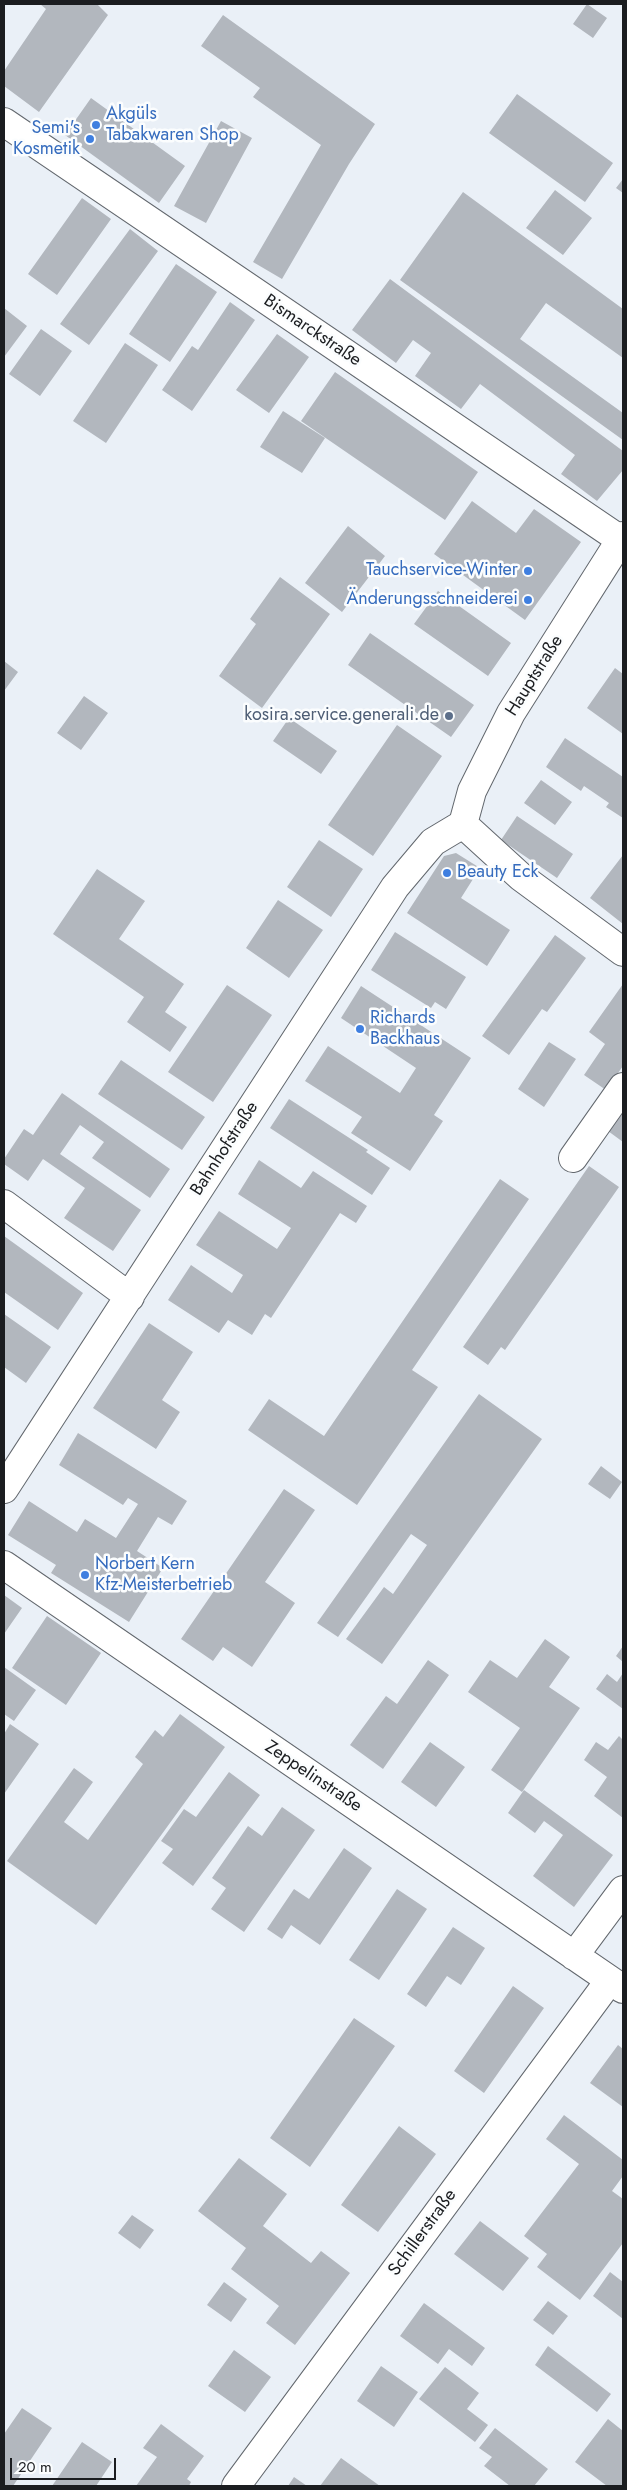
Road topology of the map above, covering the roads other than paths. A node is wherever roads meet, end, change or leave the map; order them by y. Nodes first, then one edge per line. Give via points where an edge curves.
1 (4, 122) edge
2 (622, 538) edge
3 (463, 824) junction
4 (623, 952) edge
5 (623, 1087) edge
6 (573, 1158) dead end
7 (4, 1204) edge
8 (130, 1297) junction
9 (4, 1489) edge
10 (4, 1565) edge
11 (623, 1890) edge
12 (574, 1956) junction
13 (617, 1985) edge
14 (236, 2486) edge

1 - 2 street, Bismarckstraße
2 - 3 street, Hauptstraße via 510,713 472,791
3 - 4 street via 521,877
3 - 8 street, Bahnhofstraße via 433,842 395,887
5 - 6 street
7 - 8 street
8 - 9 street, Bahnhofstraße
10 - 12 street, Zeppelinstraße
11 - 12 street
12 - 13 street, Zeppelinstraße
13 - 14 street, Schillerstraße

